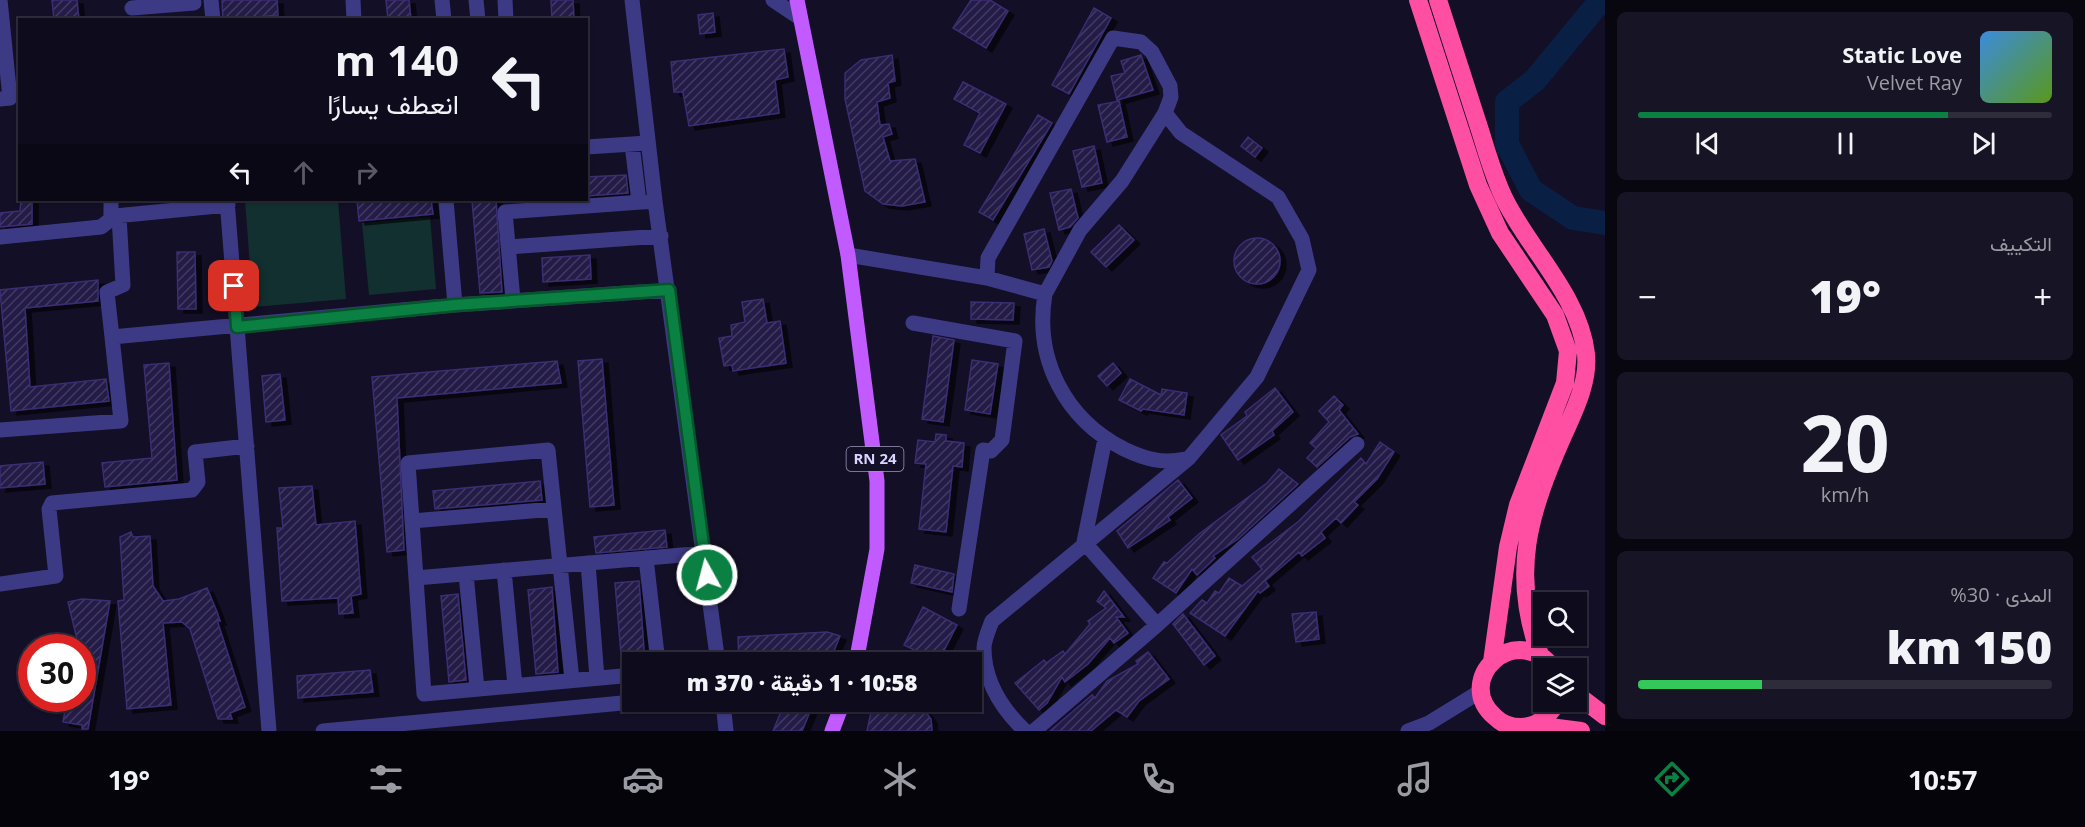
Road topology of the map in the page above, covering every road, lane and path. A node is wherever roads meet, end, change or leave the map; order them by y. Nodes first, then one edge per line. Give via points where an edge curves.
1 (0, 0) edge
2 (211, 0) edge
3 (353, 0) edge
4 (442, 0) edge
5 (476, 0) edge
6 (505, 0) edge
7 (632, 0) edge
8 (773, 0) edge
9 (797, 0) edge
10 (1418, 0) edge
11 (1438, 0) edge
12 (194, 3) dead end
13 (132, 9) edge
14 (213, 18) edge
15 (354, 18) edge
16 (444, 18) edge
17 (478, 18) edge
18 (506, 18) edge
19 (800, 18) junction
20 (0, 99) edge
21 (1165, 113) junction
22 (648, 142) junction
23 (632, 144) junction
24 (588, 147) edge
25 (111, 201) edge
26 (446, 201) edge
27 (655, 201) junction
28 (227, 202) edge
29 (639, 202) junction
30 (504, 206) edge
31 (115, 218) junction
32 (661, 236) junction
33 (0, 237) edge
34 (508, 247) junction
35 (848, 255) junction
36 (987, 278) junction
37 (669, 290) junction
38 (1045, 294) junction
39 (513, 300) junction
40 (455, 305) junction
41 (913, 323) dead end
42 (237, 327) junction
43 (112, 337) junction
44 (0, 430) edge
45 (1105, 439) junction
46 (1357, 444) dead end
47 (247, 446) junction
48 (1189, 458) junction
49 (554, 509) junction
50 (412, 521) junction
51 (1084, 542) junction
52 (705, 553) junction
53 (646, 558) junction
54 (588, 563) junction
55 (560, 566) junction
56 (504, 570) junction
57 (466, 574) junction
58 (416, 578) junction
59 (0, 584) edge
60 (959, 609) dead end
61 (1157, 625) junction
62 (657, 652) edge
63 (717, 652) edge
64 (858, 652) edge
65 (1540, 655) junction
66 (1543, 658) edge
67 (1491, 662) junction
68 (622, 676) edge
69 (597, 678) junction
70 (573, 680) junction
71 (515, 686) junction
72 (477, 689) junction
73 (1481, 691) junction
74 (1587, 702) edge
75 (622, 703) edge
76 (724, 712) edge
77 (839, 712) edge
78 (1549, 712) edge
79 (1605, 716) edge
80 (1520, 728) edge
81 (269, 731) edge
82 (323, 731) edge
83 (726, 731) edge
84 (832, 731) edge
85 (1025, 731) edge
86 (1034, 731) edge
87 (1408, 731) edge
88 (1581, 731) edge

1 - 20 street via 10,98
2 - 14 street
3 - 15 street
4 - 16 street
5 - 17 street
6 - 18 street
7 - 22 street
8 - 19 street
9 - 19 main road, RN 24
10 - 67 highway via 1469,163 1489,213 1555,315 1568,351 1565,383 1518,505
11 - 65 highway via 1506,202 1580,325 1586,355 1585,381 1543,482 1526,547 1524,589 1530,628
12 - 13 street
19 - 35 main road, RN 24
21 - 36 street via 1170,86 1152,52 1141,42 1113,38 988,258
21 - 38 street via 1122,181 1080,230
21 - 48 street via 1181,133 1278,197 1302,239 1309,270 1257,377
22 - 23 street
22 - 27 street
23 - 24 street
23 - 29 street
25 - 31 street
26 - 40 street
27 - 29 street
27 - 32 street
28 - 31 street
28 - 42 street
29 - 30 street
30 - 34 street
31 - 33 street via 101,227
31 - 43 street via 123,285 107,292
32 - 34 street
32 - 37 street
34 - 39 street
35 - 36 street
35 - 64 main road, RN 24 via 877,481 876,549
36 - 38 street
37 - 39 street
37 - 52 street
38 - 45 street via 1042,310 1051,372 1077,413
39 - 40 street
40 - 42 street
41 - 60 street via 1015,341 1002,440 991,451 983,450
42 - 43 street
42 - 47 street
43 - 44 street via 121,422
45 - 48 street via 1156,462
45 - 51 street
46 - 61 street
47 - 59 street via 195,452 198,482 192,490 52,503 49,509 56,576
47 - 81 street
48 - 51 street
49 - 50 street
49 - 50 street via 548,450 408,463
49 - 55 street
50 - 58 street
51 - 61 street
51 - 85 street via 992,621 984,647 993,689 1005,712
52 - 53 street
52 - 63 street
53 - 54 street
53 - 62 street
54 - 55 street
54 - 69 street
55 - 56 street
55 - 70 street
56 - 57 street
56 - 71 street
57 - 58 street
57 - 72 street
58 - 72 street via 424,694
61 - 86 street
65 - 66 highway
65 - 67 highway via 1515,650
67 - 73 highway via 1485,670
68 - 69 street
69 - 70 street
70 - 71 street
71 - 72 street
73 - 80 highway via 1490,713 1509,726
73 - 87 street via 1429,723
74 - 79 highway
75 - 82 street
76 - 83 street
77 - 84 main road
78 - 80 highway via 1544,719
80 - 88 highway

